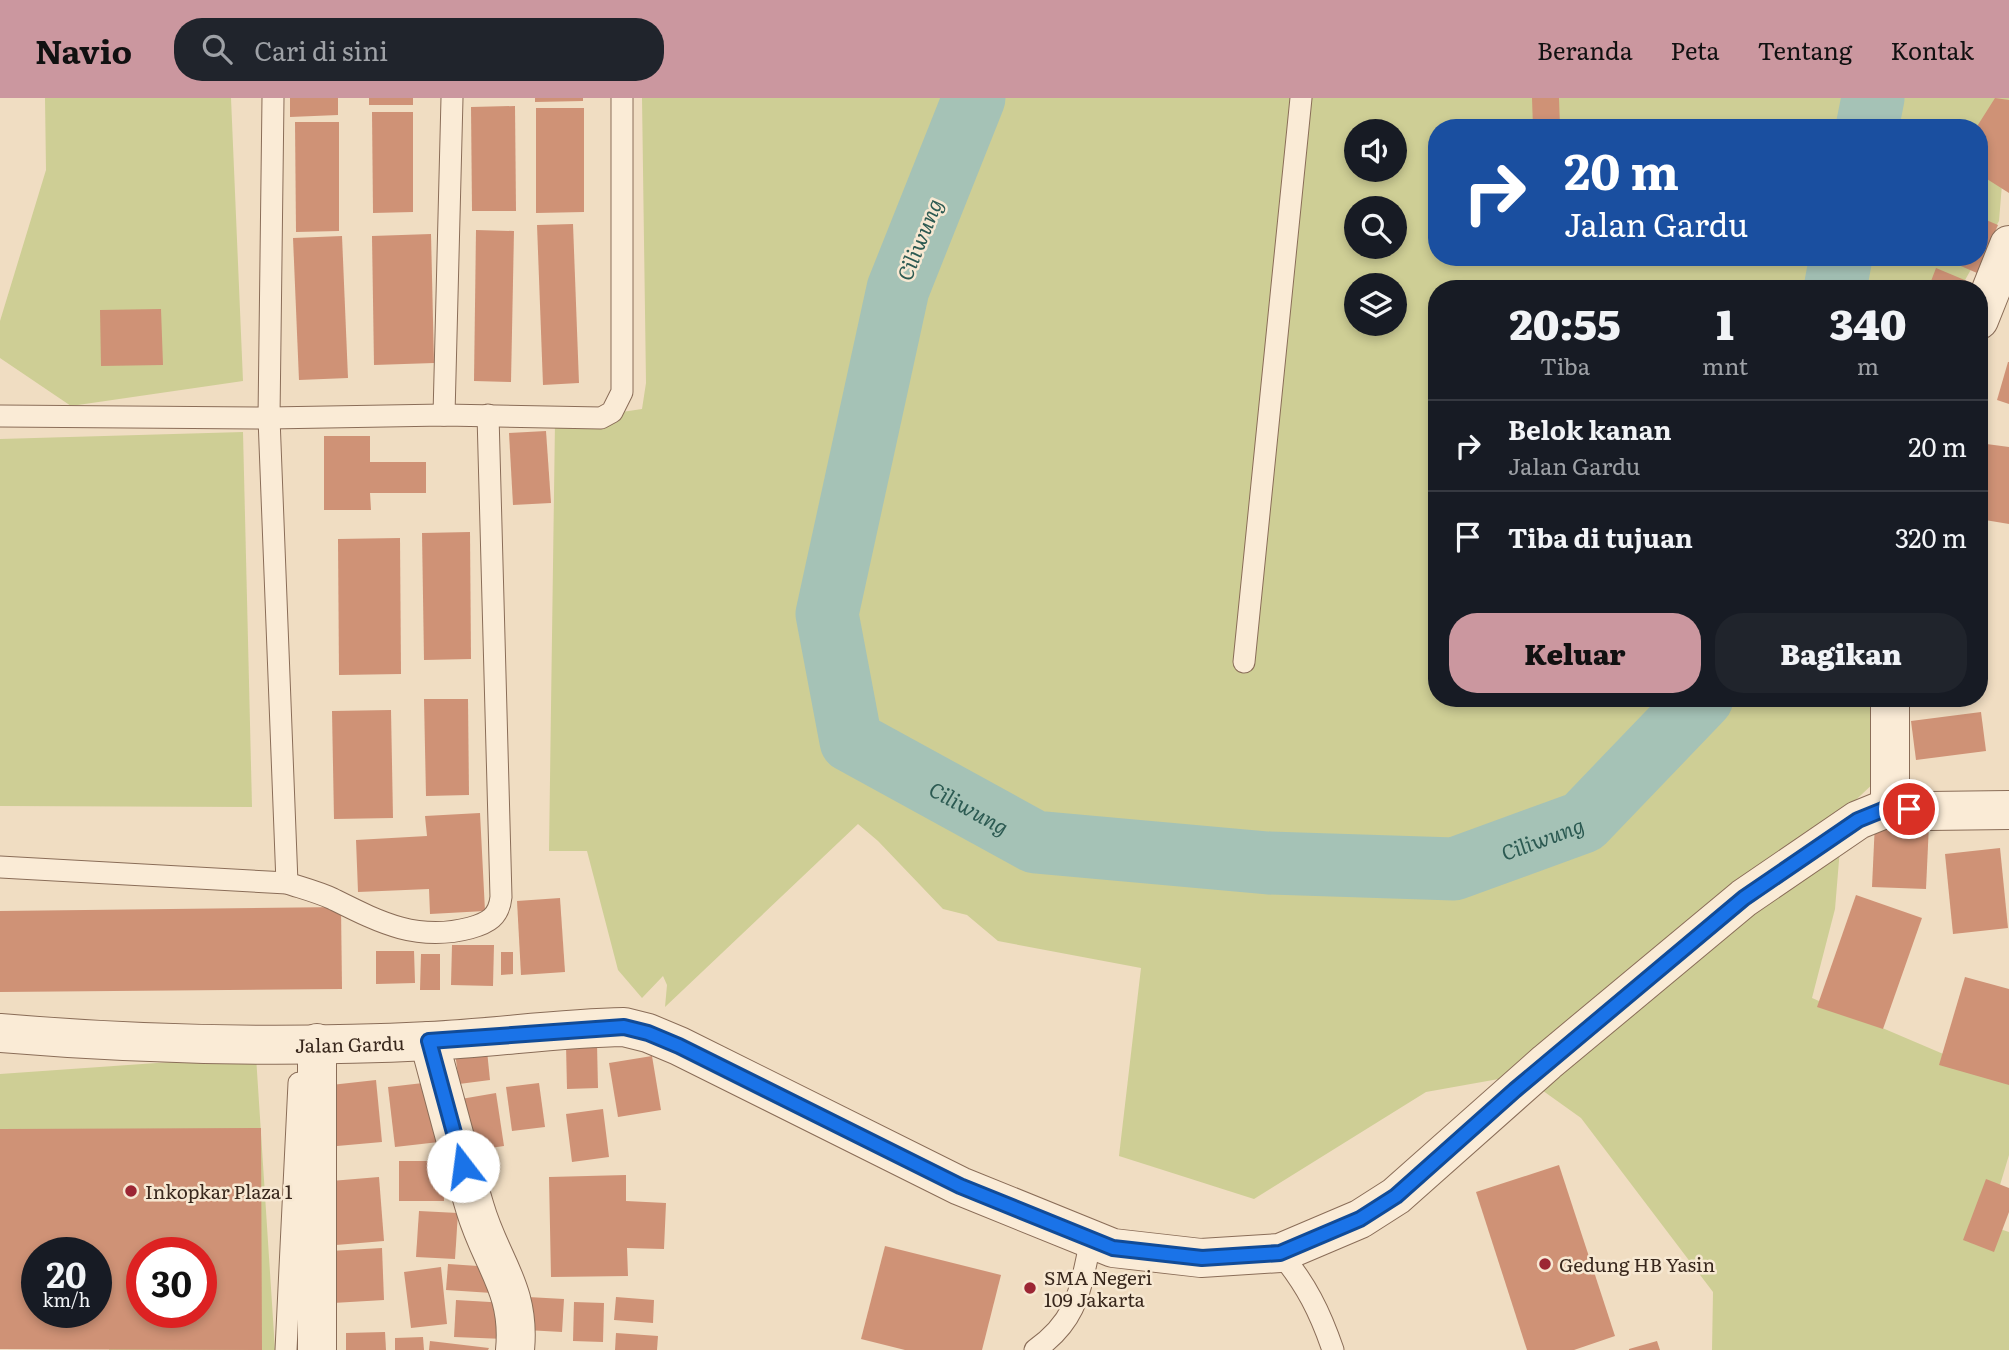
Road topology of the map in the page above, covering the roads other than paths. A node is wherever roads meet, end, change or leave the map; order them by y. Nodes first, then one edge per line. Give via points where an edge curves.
1 (273, 98) edge
2 (452, 98) edge
3 (622, 98) edge
4 (1301, 98) edge
5 (2009, 245) edge
6 (1988, 298) edge
7 (444, 415) junction
8 (488, 415) junction
9 (0, 416) edge
10 (269, 418) junction
11 (1244, 662) dead end
12 (1890, 707) edge
13 (1890, 807) junction
14 (2009, 810) edge
15 (0, 867) edge
16 (287, 883) junction
17 (0, 1033) edge
18 (429, 1041) junction
19 (309, 1043) junction
20 (1091, 1240) junction
21 (1280, 1253) junction
22 (286, 1350) edge
23 (317, 1350) edge
24 (515, 1350) edge
25 (1035, 1350) edge
26 (1333, 1350) edge

1 - 10 lane
2 - 7 lane
3 - 8 lane via 619,404 601,418
4 - 11 lane
5 - 6 street
7 - 8 lane
7 - 10 lane
8 - 16 lane via 499,909 488,922 467,929 431,934 404,931
9 - 10 lane
10 - 16 lane
12 - 13 street
13 - 14 street, Jalan Gardu
13 - 21 street, Jalan Gardu via 1858,820 1744,898 1396,1196 1360,1219
15 - 16 lane
17 - 19 street, Jalan Gardu via 190,1043
18 - 19 street, Jalan Gardu
18 - 20 street, Jalan Gardu via 587,1028 624,1027 648,1033 960,1186
18 - 24 street via 475,1210 514,1298 518,1322
19 - 22 lane
19 - 23 street
20 - 21 street, Jalan Gardu via 1134,1252 1202,1258
20 - 25 lane via 1076,1305 1052,1338
21 - 26 lane via 1310,1292

